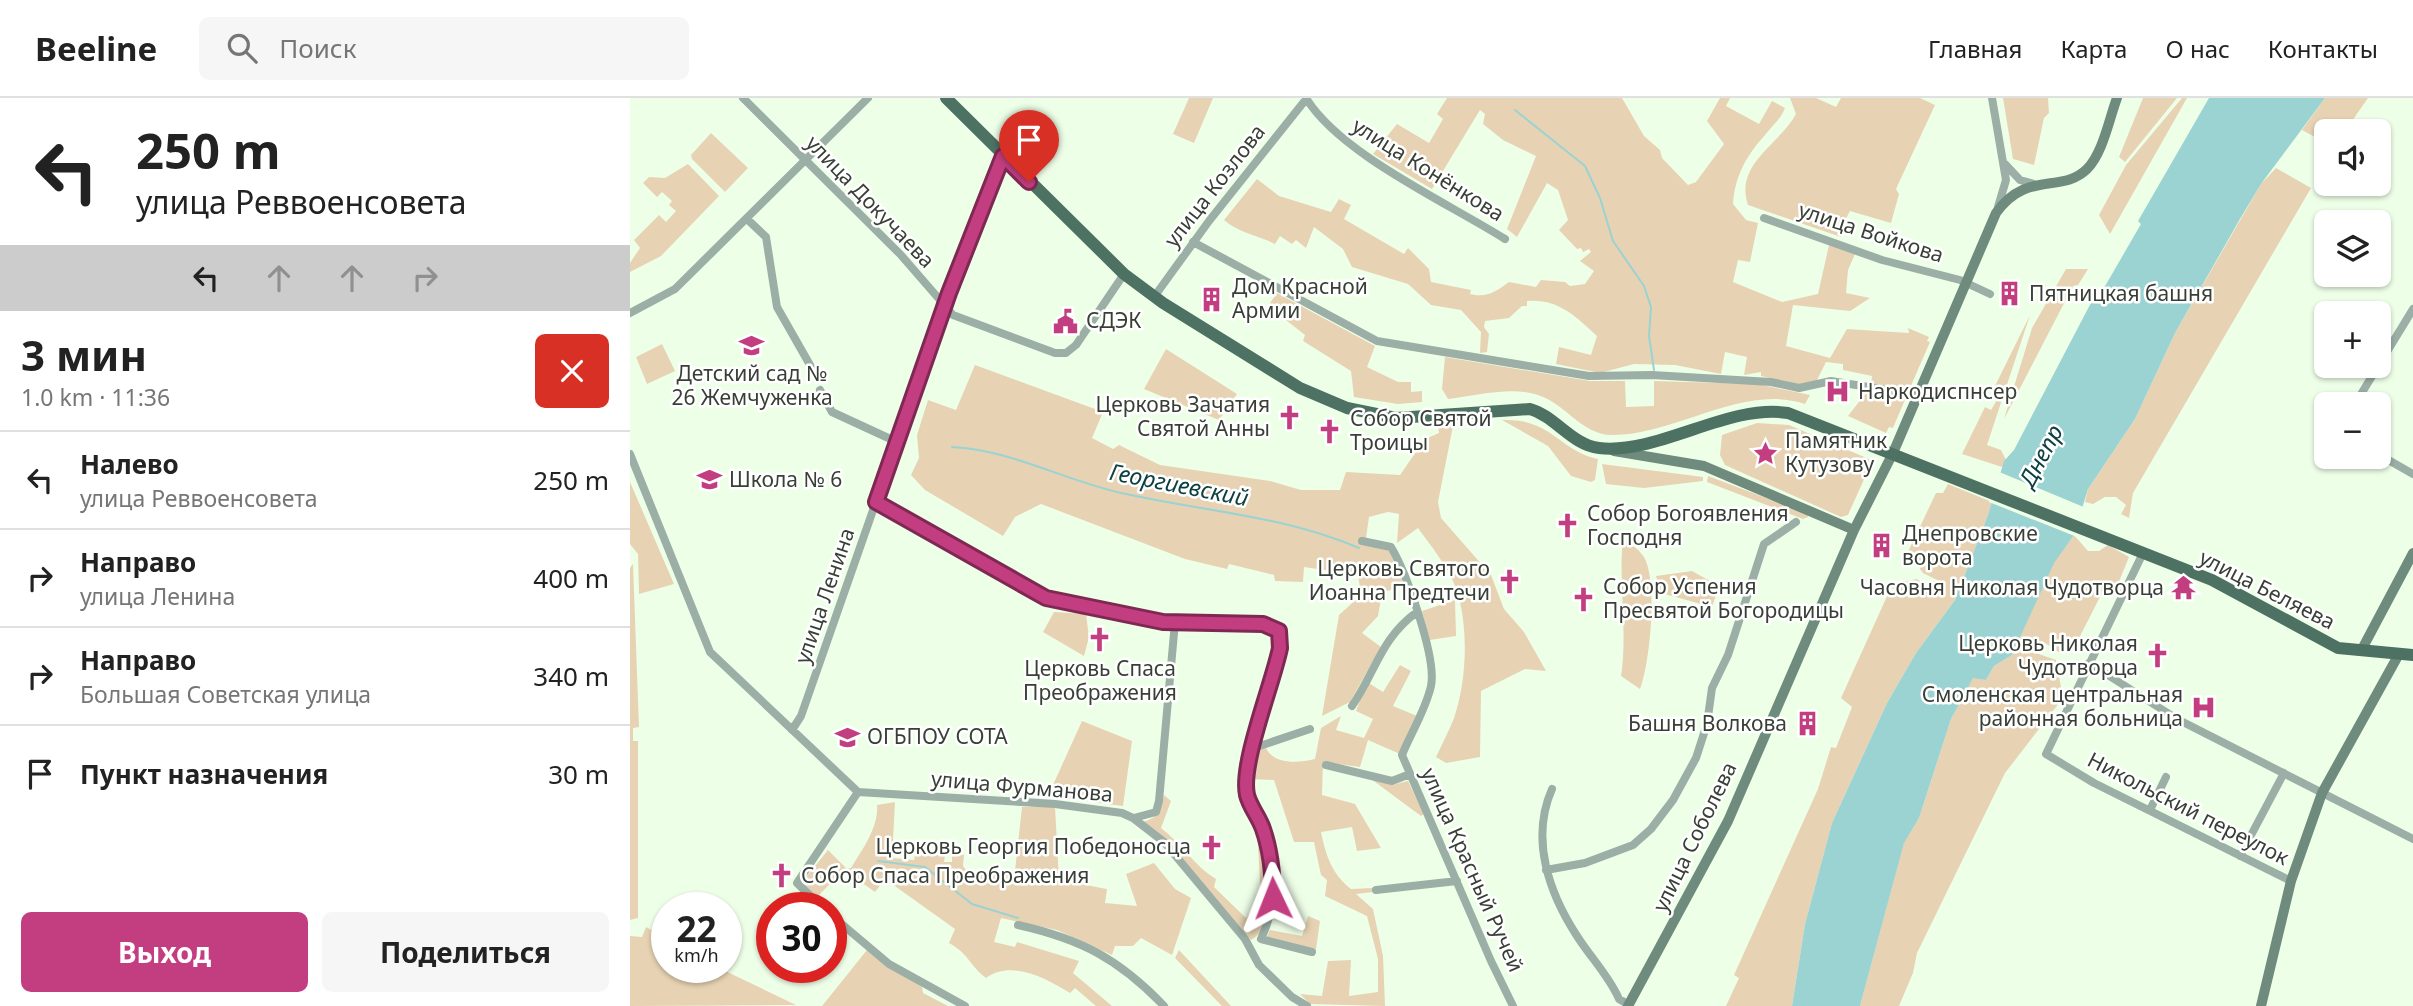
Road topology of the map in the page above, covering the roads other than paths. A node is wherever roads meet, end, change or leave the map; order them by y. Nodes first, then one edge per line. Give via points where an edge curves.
1 (743, 98) edge
2 (868, 98) edge
3 (946, 98) edge
4 (1306, 98) edge
5 (1992, 98) edge
6 (2117, 98) edge
7 (1003, 156) junction
8 (806, 160) junction
9 (2003, 161) junction
10 (2035, 184) junction
11 (1996, 213) junction
12 (1764, 218) dead end
13 (747, 219) junction
14 (1505, 239) dead end
15 (1193, 242) junction
16 (1124, 274) junction
17 (1966, 282) junction
18 (1990, 294) dead end
19 (1154, 297) junction
20 (945, 304) junction
21 (2413, 309) edge
22 (630, 313) edge
23 (814, 372) dead end
24 (820, 390) dead end
25 (2362, 392) edge
26 (1918, 395) junction
27 (897, 442) junction
28 (1601, 449) junction
29 (1894, 453) junction
30 (630, 454) edge
31 (2391, 461) edge
32 (2413, 474) edge
33 (876, 502) junction
34 (1796, 522) dead end
35 (1854, 530) junction
36 (1363, 541) dead end
37 (2143, 553) junction
38 (2413, 553) edge
39 (1417, 612) junction
40 (1175, 622) junction
41 (2413, 645) edge
42 (2361, 651) junction
43 (2399, 654) junction
44 (2413, 655) edge
45 (2413, 660) edge
46 (2089, 663) junction
47 (1352, 706) dead end
48 (1310, 729) dead end
49 (792, 730) junction
50 (1254, 748) junction
51 (1326, 765) dead end
52 (2284, 773) junction
53 (1410, 774) junction
54 (2166, 777) dead end
55 (1552, 789) dead end
56 (858, 792) junction
57 (2322, 793) junction
58 (2150, 810) junction
59 (1133, 818) junction
60 (2413, 839) edge
61 (2240, 856) junction
62 (1546, 870) junction
63 (1457, 881) junction
64 (2291, 881) junction
65 (1376, 890) dead end
66 (807, 892) edge
67 (1018, 925) dead end
68 (847, 929) edge
69 (1261, 939) junction
70 (1250, 949) junction
71 (1312, 952) dead end
72 (965, 1006) edge
73 (1164, 1006) edge
74 (1307, 1006) edge
75 (1513, 1006) edge
76 (1628, 1006) edge
77 (2261, 1006) edge

1 - 8 street, улица Докучаева
2 - 8 street
3 - 7 main road
4 - 14 street, улица Конёнкова via 1317,115 1357,150
4 - 15 street, улица Козлова
5 - 9 street
6 - 10 main road via 2088,169 2074,177
7 - 16 main road
7 - 20 street, улица Ленина
8 - 13 street
8 - 20 street, улица Докучаева
9 - 10 street via 2020,180
9 - 11 street via 2006,180
10 - 11 main road via 2010,195
11 - 17 main road, улица Соболева
12 - 17 street, улица Войкова via 1882,260
13 - 22 street via 675,289
13 - 23 street via 766,237 777,307
15 - 19 street, улица Козлова
15 - 26 street via 1377,341 1589,376 1652,374 1799,388 1831,381
16 - 19 main road
16 - 20 street, улица Докучаева via 1066,353 1055,353 953,315
17 - 18 street, улица Войкова
17 - 26 main road, улица Соболева
19 - 28 main road via 1265,369 1347,408 1412,419 1530,409
20 - 27 street, улица Ленина
21 - 25 street
24 - 27 street via 832,412
26 - 29 main road, улица Соболева
27 - 33 street, улица Ленина
28 - 29 main road, улица Беляева via 1774,412 1795,415
28 - 35 main road via 1704,466
29 - 35 main road, улица Соболева
29 - 37 main road, улица Беляева
30 - 49 street via 710,652
31 - 32 street
33 - 40 street via 1046,598
33 - 49 street, улица Ленина via 801,716
34 - 62 street via 1764,544 1728,654 1712,688 1696,758 1673,800 1633,845 1585,863
35 - 76 main road, улица Соболева via 1724,829
36 - 39 street, улица Красный Ручей via 1393,550
37 - 42 main road, улица Беляева via 2222,584 2331,645
37 - 46 street, Никольский переулок
38 - 42 main road
39 - 47 street via 1388,638
39 - 53 street, улица Красный Ручей via 1432,666 1431,686 1402,755
40 - 50 street via 1263,624 1279,631 1280,648
40 - 59 street via 1159,801 1156,813
41 - 43 main road
42 - 43 main road, улица Беляева
43 - 44 main road
43 - 45 main road, улица Беляева
43 - 57 main road
46 - 52 street via 2177,719
46 - 58 street, Никольский переулок via 2046,754
48 - 50 street
49 - 56 street
50 - 69 street via 1247,795 1263,829 1273,871 1273,898
51 - 53 street via 1392,780
52 - 57 street
52 - 61 street
53 - 63 street, улица Красный Ручей
54 - 58 street
55 - 62 street via 1542,815
56 - 59 street, улица Фурманова via 1055,804
56 - 66 street via 797,883
57 - 60 street
57 - 64 main road
58 - 61 street, Никольский переулок
59 - 70 street, улица Фурманова via 1164,842
61 - 64 street, Никольский переулок
62 - 76 street via 1576,935
63 - 65 street
63 - 75 street, улица Красный Ручей
64 - 77 main road
67 - 73 street via 1054,933 1115,961
68 - 72 street via 889,964
69 - 70 street
69 - 71 street
70 - 74 street, улица Фурманова via 1259,965

